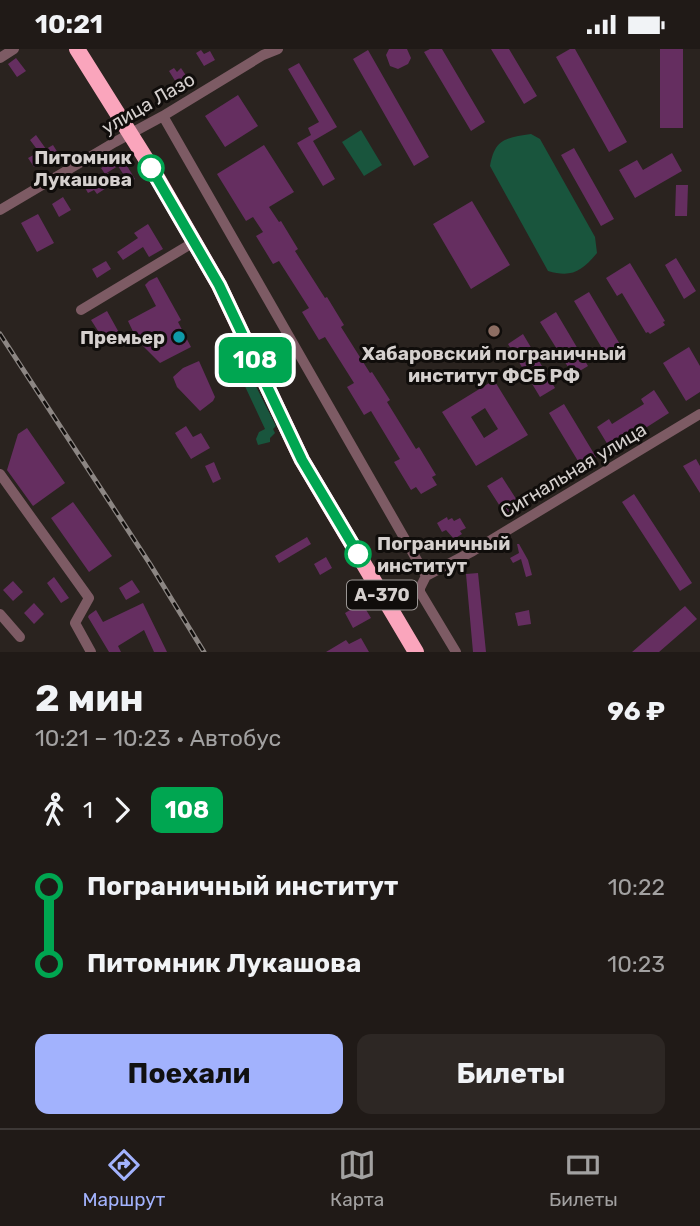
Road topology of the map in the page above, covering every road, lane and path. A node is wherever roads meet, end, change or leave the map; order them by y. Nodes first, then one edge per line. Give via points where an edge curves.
1 (14, 49) edge
2 (77, 49) edge
3 (278, 49) edge
4 (0, 58) edge
5 (163, 116) junction
6 (130, 133) junction
7 (0, 210) edge
8 (194, 242) junction
9 (80, 310) dead end
10 (700, 414) edge
11 (0, 474) edge
12 (426, 576) junction
13 (0, 614) edge
14 (20, 637) dead end
15 (91, 652) edge
16 (416, 652) edge
17 (456, 652) edge

1 - 4 street
2 - 6 highway, А-370
3 - 5 street, улица Лазо
5 - 6 street, улица Лазо
5 - 12 street
6 - 7 street, улица Лазо
6 - 8 highway, А-370
8 - 9 street
8 - 16 highway, А-370 via 302,460
10 - 12 street, Сигнальная улица
11 - 15 street via 89,597 75,623
12 - 17 street via 420,592
13 - 14 street

